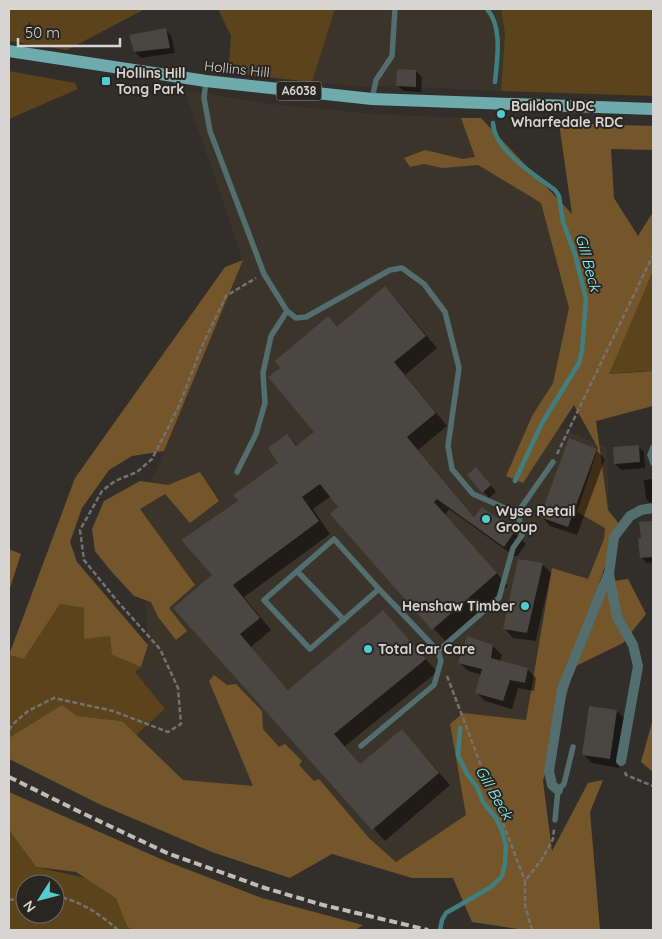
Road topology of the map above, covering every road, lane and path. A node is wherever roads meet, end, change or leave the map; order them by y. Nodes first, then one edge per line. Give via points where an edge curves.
1 (395, 9) edge
2 (9, 51) edge
3 (206, 81) junction
4 (372, 99) junction
5 (653, 109) edge
6 (653, 255) edge
7 (264, 274) junction
8 (287, 311) junction
9 (653, 447) edge
10 (553, 462) joint
11 (653, 463) edge
12 (237, 472) dead end
13 (653, 508) edge
14 (518, 512) junction
15 (297, 571) junction
16 (609, 574) junction
17 (379, 589) junction
18 (344, 620) junction
19 (438, 651) junction
20 (441, 661) junction
21 (9, 724) edge
22 (13, 724) junction
23 (9, 730) edge
24 (361, 746) dead end
25 (573, 747) dead end
26 (621, 761) joint
27 (653, 786) edge
28 (558, 790) junction
29 (555, 820) joint
30 (525, 881) junction
31 (65, 898) edge
32 (118, 930) edge
33 (532, 930) edge

1 - 4 lane via 392,56 376,80
2 - 3 main road, Hollins Hill / A6038
3 - 4 main road, Hollins Hill / A6038
3 - 7 lane via 204,98 210,131
4 - 5 main road, Hollins Hill / A6038
6 - 10 path
7 - 8 lane
7 - 22 path via 226,296 178,408 152,459 137,472 115,481 102,491 80,530 84,560 160,649 178,688 181,724 168,732 113,711 54,698 28,711
8 - 12 lane via 271,336 263,373 265,403 256,434
8 - 14 lane via 296,318 306,317 390,270 402,268 424,284 445,312 459,368 448,446 452,468 473,494
9 - 11 lane via 650,455
10 - 14 lane
13 - 16 street via 630,516 614,537
14 - 19 lane via 522,535 513,548 499,598
15 - 17 lane via 334,539
15 - 18 lane
15 - 18 lane via 264,600 310,649
16 - 26 street via 617,617 633,645 638,666
16 - 28 street via 562,689 549,771 552,785
17 - 18 lane
17 - 19 lane
19 - 20 lane
20 - 24 lane via 434,685
20 - 30 path
21 - 22 path
22 - 23 path
25 - 28 lane via 564,784
26 - 27 path via 626,775
28 - 29 lane
29 - 30 path via 553,839
30 - 33 path via 525,905
31 - 32 path via 83,905

